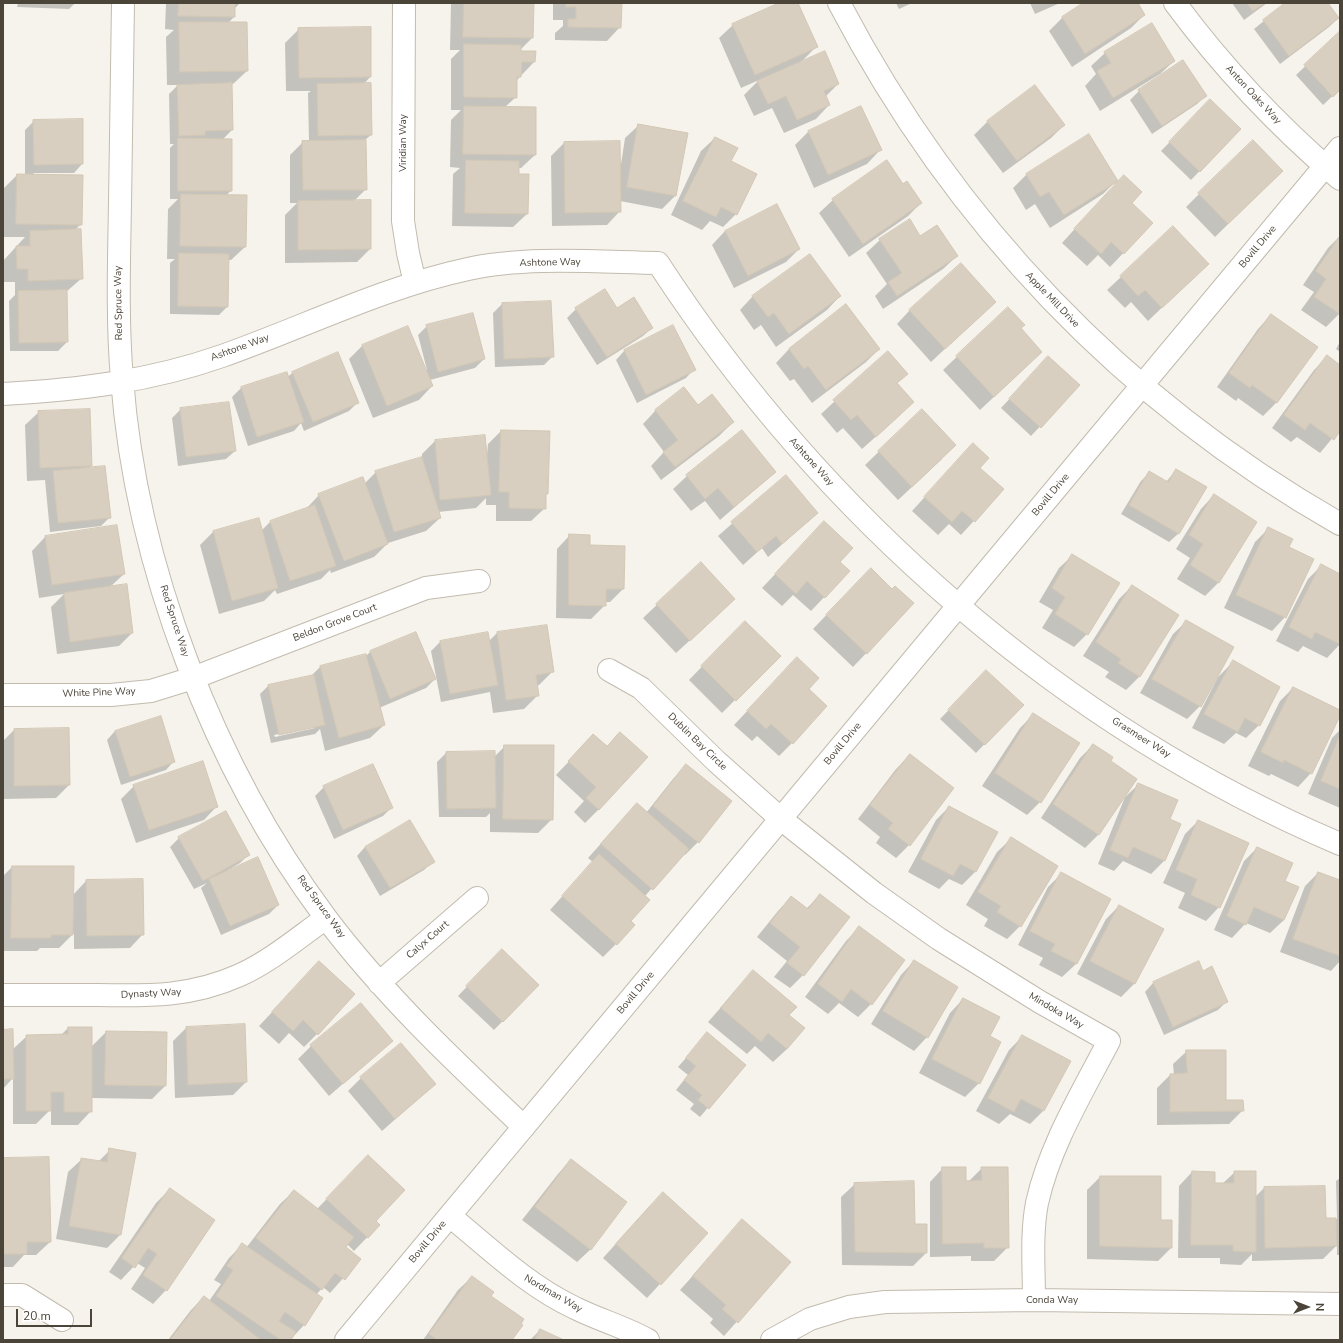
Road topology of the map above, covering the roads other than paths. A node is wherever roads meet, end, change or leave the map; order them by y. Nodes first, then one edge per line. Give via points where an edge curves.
1 (123, 3) edge
2 (404, 3) edge
3 (839, 3) edge
4 (1175, 3) edge
5 (1340, 148) edge
6 (1333, 172) edge
7 (415, 282) junction
8 (122, 383) junction
9 (1142, 386) junction
10 (3, 394) edge
11 (1340, 524) edge
12 (479, 581) dead end
13 (958, 606) junction
14 (609, 670) dead end
15 (193, 678) junction
16 (3, 695) edge
17 (781, 819) junction
18 (1340, 844) edge
19 (477, 898) dead end
20 (326, 918) junction
21 (379, 983) junction
22 (3, 995) edge
23 (524, 1127) junction
24 (450, 1216) junction
25 (3, 1295) edge
26 (1034, 1300) junction
27 (1340, 1304) edge
28 (62, 1320) dead end
29 (346, 1340) edge
30 (648, 1340) edge
31 (772, 1340) edge

1 - 8 street, Red Spruce Way via 118,315
2 - 7 street, Viridian Way via 403,221
3 - 9 street, Apple Mill Drive via 898,107 956,190 998,242 1067,317
4 - 6 street, Anton Oaks Way via 1202,39 1261,106
5 - 6 street, Bovill Drive
6 - 9 street, Bovill Drive
7 - 8 street, Ashtone Way via 221,356
7 - 13 street, Ashtone Way via 470,268 526,262 658,263 735,372 798,449 849,504
8 - 10 street, Ashtone Way via 62,391
8 - 15 street, Red Spruce Way via 133,462 152,554
9 - 11 street, Apple Mill Drive via 1222,449
9 - 13 street, Bovill Drive
12 - 15 street, Beldon Grove Court via 426,588
13 - 17 street, Bovill Drive
13 - 18 street, Grasmeer Way via 1039,670 1123,729 1212,782
14 - 17 street, Dublin Bay Circle via 641,688 716,761
15 - 16 street, White Pine Way via 151,691 111,695
15 - 20 street, Red Spruce Way via 254,807
17 - 23 street, Bovill Drive
17 - 26 street, Mindoka Way via 874,893 939,939 1040,1002 1109,1041 1048,1163 1037,1203
19 - 21 street, Calyx Court
20 - 21 street, Red Spruce Way
20 - 22 street, Dynasty Way via 262,964 241,975 179,994
21 - 23 street, Red Spruce Way via 444,1051
23 - 24 street, Bovill Drive
24 - 29 street, Bovill Drive
24 - 30 street, Nordman Way via 531,1283 575,1308
25 - 28 street via 22,1295
26 - 27 street, Conda Way
26 - 31 street, Conda Way via 885,1302 849,1307 810,1319

